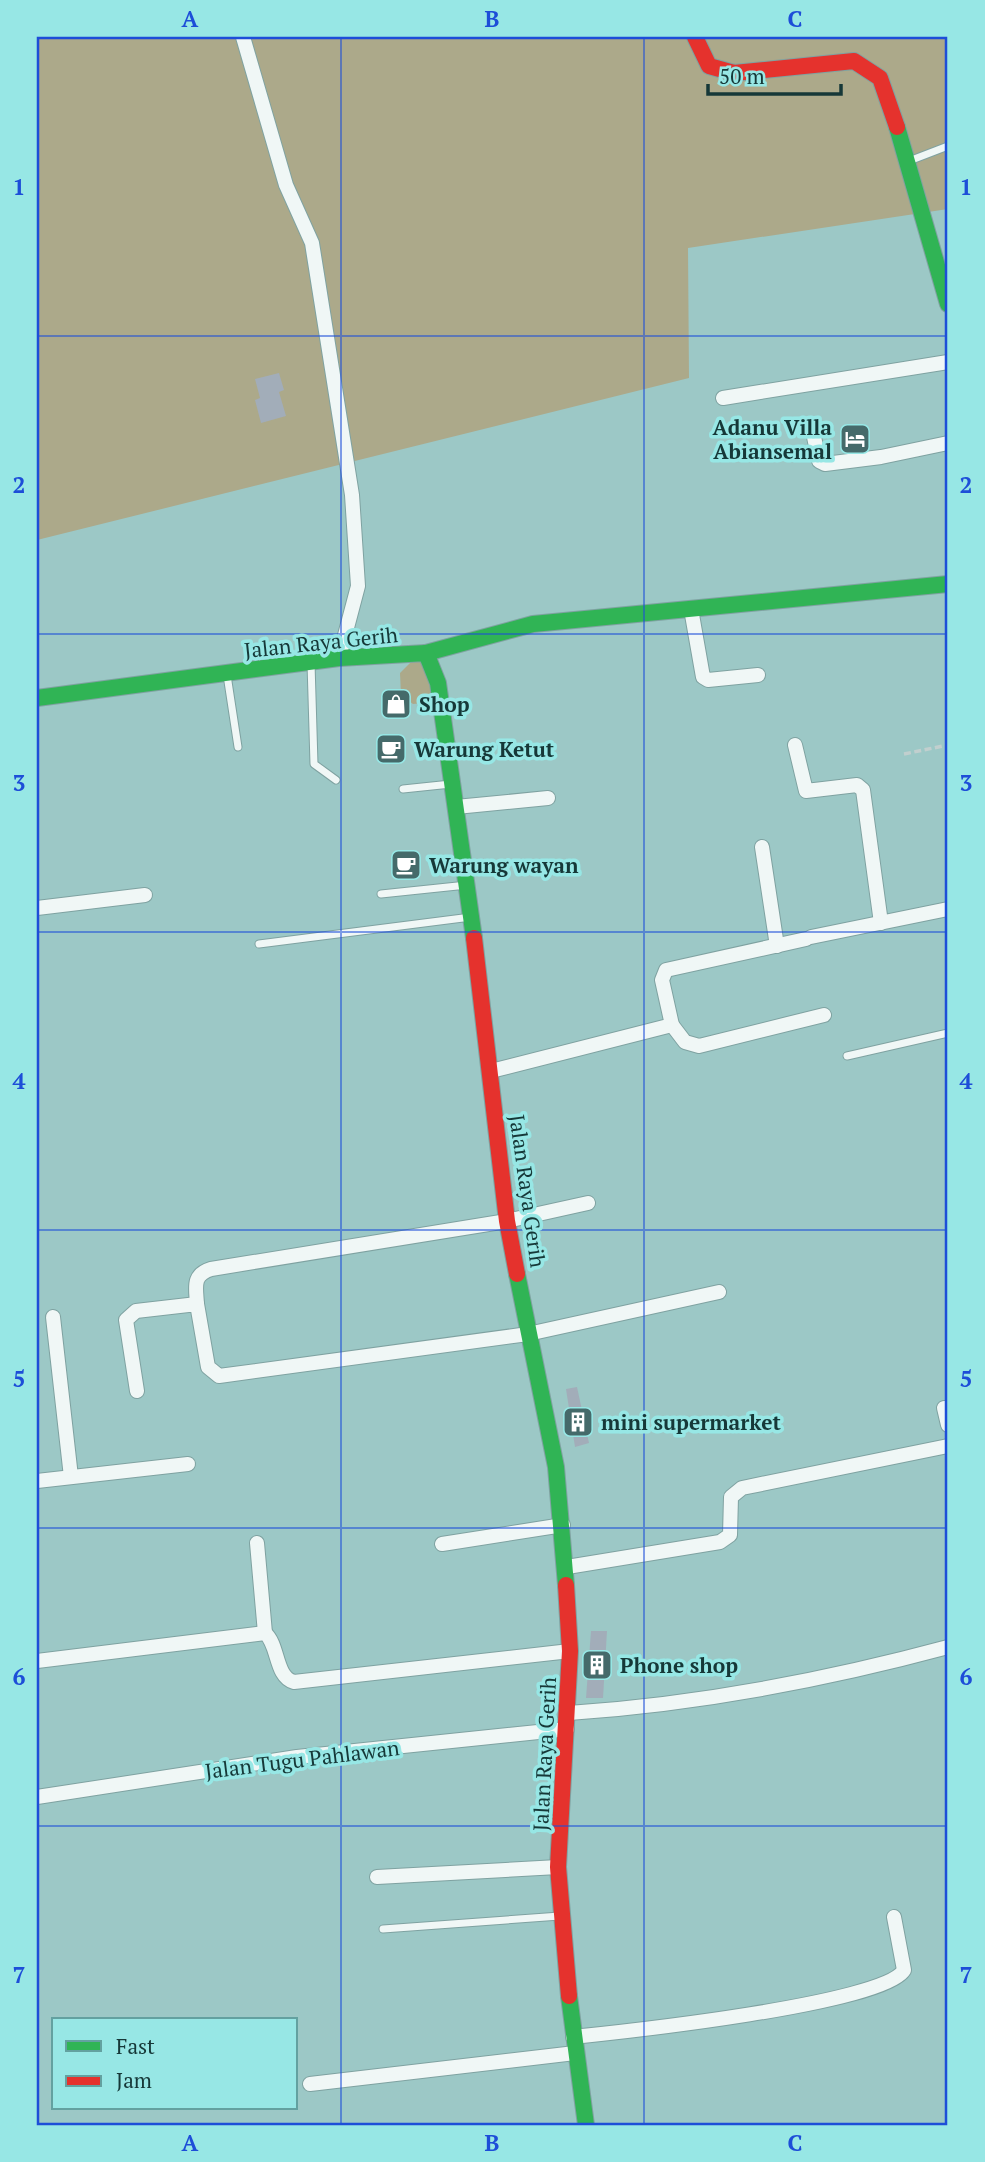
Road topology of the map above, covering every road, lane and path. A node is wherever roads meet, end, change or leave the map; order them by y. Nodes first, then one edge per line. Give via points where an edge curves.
1 (243, 37) edge
2 (695, 37) edge
3 (948, 146) edge
4 (909, 162) junction
5 (948, 304) edge
6 (948, 362) edge
7 (723, 398) dead end
8 (813, 432) dead end
9 (948, 443) edge
10 (948, 584) edge
11 (691, 608) junction
12 (426, 653) junction
13 (339, 658) junction
14 (311, 662) junction
15 (227, 674) junction
16 (758, 675) dead end
17 (37, 698) edge
18 (948, 745) edge
19 (795, 746) dead end
20 (238, 747) dead end
21 (904, 754) dead end
22 (336, 780) dead end
23 (452, 784) junction
24 (403, 789) dead end
25 (548, 798) dead end
26 (456, 807) junction
27 (762, 848) dead end
28 (467, 886) junction
29 (381, 894) dead end
30 (145, 895) dead end
31 (37, 908) edge
32 (948, 909) edge
33 (472, 917) junction
34 (881, 923) junction
35 (259, 944) dead end
36 (778, 946) junction
37 (824, 1015) dead end
38 (671, 1025) junction
39 (948, 1033) edge
40 (847, 1056) dead end
41 (491, 1071) junction
42 (589, 1203) dead end
43 (508, 1220) junction
44 (719, 1292) dead end
45 (197, 1304) junction
46 (53, 1317) dead end
47 (528, 1334) junction
48 (137, 1391) dead end
49 (944, 1408) dead end
50 (948, 1425) edge
51 (948, 1446) edge
52 (188, 1464) dead end
53 (71, 1477) junction
54 (37, 1481) edge
55 (564, 1525) junction
56 (257, 1544) dead end
57 (442, 1544) dead end
58 (567, 1567) junction
59 (265, 1633) junction
60 (948, 1647) edge
61 (570, 1651) junction
62 (37, 1661) edge
63 (568, 1721) junction
64 (37, 1797) edge
65 (558, 1867) junction
66 (377, 1877) dead end
67 (562, 1916) junction
68 (894, 1917) dead end
69 (383, 1929) dead end
70 (574, 2045) junction
71 (310, 2084) dead end
72 (586, 2125) edge

1 - 13 street via 286,185 312,243 352,495 358,586
2 - 4 street via 709,66 734,73 854,61 880,78
3 - 4 lane
4 - 5 street
6 - 7 street
8 - 9 street via 819,461 825,464
10 - 11 street
11 - 12 street via 533,624
11 - 16 street via 703,677
12 - 13 street, Jalan Raya Gerih
12 - 23 street, Jalan Raya Gerih via 438,683
13 - 14 street, Jalan Raya Gerih
14 - 15 street, Jalan Raya Gerih
14 - 22 lane via 314,764
15 - 17 street, Jalan Raya Gerih
15 - 20 lane
18 - 21 path
19 - 34 street via 806,791 857,785 863,790
23 - 24 lane
23 - 26 street, Jalan Raya Gerih
25 - 26 street
26 - 28 street, Jalan Raya Gerih
27 - 36 street
28 - 29 lane
28 - 33 street, Jalan Raya Gerih
30 - 31 street
32 - 34 street
33 - 35 lane
33 - 41 street, Jalan Raya Gerih
34 - 36 street
36 - 38 street via 666,970 662,980
37 - 38 street via 699,1046 685,1042
38 - 41 street
39 - 40 lane
41 - 43 street, Jalan Raya Gerih
42 - 43 street
43 - 45 street via 211,1269 198,1276
43 - 47 street, Jalan Raya Gerih
44 - 47 street
45 - 47 street via 208,1367 219,1376
45 - 48 street via 136,1311 126,1320
46 - 53 street
47 - 55 street, Jalan Raya Gerih
49 - 50 street
51 - 58 street via 742,1488 731,1497 730,1535 720,1542
52 - 53 street
53 - 54 street
55 - 57 street
55 - 58 street, Jalan Raya Gerih
56 - 59 street
58 - 61 street, Jalan Raya Gerih
59 - 61 street via 285,1676 294,1682
59 - 62 street
60 - 63 street, Jalan Tugu Pahlawan via 809,1682
61 - 63 street, Jalan Raya Gerih
63 - 64 street, Jalan Tugu Pahlawan
63 - 65 street, Jalan Raya Gerih
65 - 66 street
65 - 67 street, Jalan Raya Gerih
67 - 69 lane
67 - 70 street, Jalan Raya Gerih
68 - 70 street via 904,1970 892,1981 848,1995
70 - 71 street
70 - 72 street, Jalan Raya Gerih

